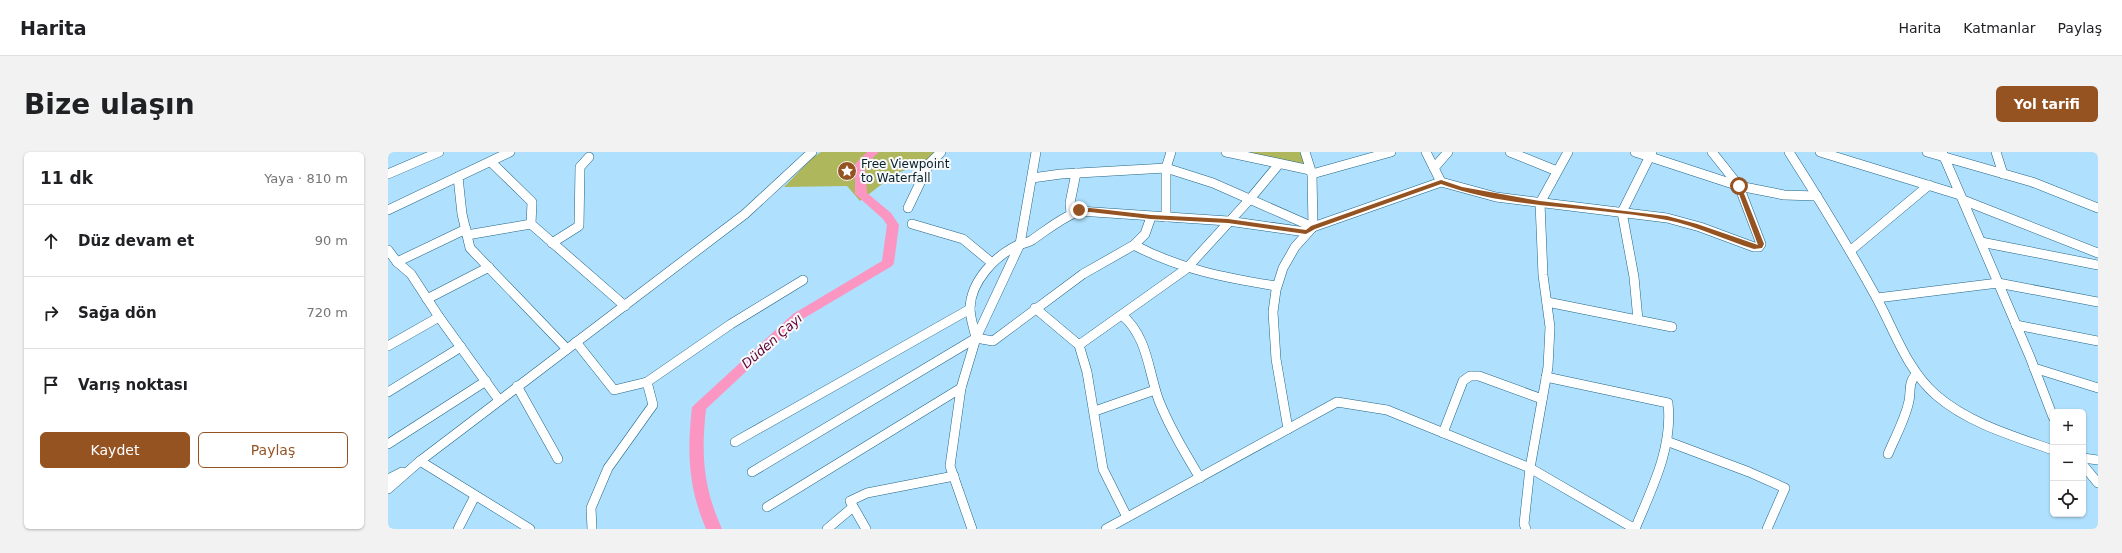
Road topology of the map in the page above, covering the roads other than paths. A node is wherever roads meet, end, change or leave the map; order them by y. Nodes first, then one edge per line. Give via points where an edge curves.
1 (439, 152) edge
2 (510, 152) edge
3 (812, 152) edge
4 (941, 152) edge
5 (1036, 152) edge
6 (1171, 152) edge
7 (1226, 152) edge
8 (1306, 152) edge
9 (1391, 152) edge
10 (1426, 152) edge
11 (1448, 152) edge
12 (1510, 152) edge
13 (1568, 152) edge
14 (1635, 152) edge
15 (1712, 152) edge
16 (1789, 152) edge
17 (1820, 152) edge
18 (1926, 152) edge
19 (1996, 152) edge
20 (1651, 154) edge
21 (1943, 155) edge
22 (589, 157) dead end
23 (491, 162) junction
24 (1279, 164) junction
25 (1166, 168) junction
26 (1434, 168) junction
27 (1557, 171) junction
28 (1311, 172) junction
29 (1076, 173) junction
30 (388, 174) edge
31 (2004, 174) junction
32 (458, 177) junction
33 (1032, 178) junction
34 (1441, 182) junction
35 (1929, 185) junction
36 (1739, 186) junction
37 (1817, 196) junction
38 (1961, 198) junction
39 (1250, 199) junction
40 (1540, 203) junction
41 (908, 208) dead end
42 (2098, 208) edge
43 (388, 210) edge
44 (1622, 212) junction
45 (1071, 213) junction
46 (1151, 217) junction
47 (1166, 217) junction
48 (1228, 221) junction
49 (531, 224) junction
50 (912, 224) dead end
51 (1310, 230) junction
52 (467, 232) junction
53 (1981, 242) junction
54 (552, 243) junction
55 (1020, 244) junction
56 (1134, 245) junction
57 (388, 250) edge
58 (1850, 251) junction
59 (2098, 253) edge
60 (397, 262) junction
61 (992, 263) junction
62 (2098, 265) edge
63 (489, 267) junction
64 (1186, 269) junction
65 (803, 280) dead end
66 (1998, 283) junction
67 (1276, 286) junction
68 (1877, 298) junction
69 (427, 299) junction
70 (1547, 302) junction
71 (2098, 302) edge
72 (625, 306) junction
73 (1035, 308) junction
74 (970, 309) junction
75 (1122, 315) junction
76 (439, 317) junction
77 (1638, 320) junction
78 (2016, 324) junction
79 (1672, 327) dead end
80 (976, 338) junction
81 (2098, 341) edge
82 (576, 342) junction
83 (1079, 345) junction
84 (388, 346) edge
85 (462, 347) junction
86 (567, 348) junction
87 (2034, 368) junction
88 (1916, 375) junction
89 (1546, 377) junction
90 (486, 381) junction
91 (647, 382) junction
92 (518, 386) junction
93 (961, 388) junction
94 (2098, 388) edge
95 (1155, 390) junction
96 (388, 392) edge
97 (1542, 399) junction
98 (499, 400) junction
99 (2050, 409) edge
100 (1095, 411) junction
101 (1288, 429) junction
102 (1443, 433) junction
103 (735, 442) dead end
104 (1669, 442) junction
105 (388, 444) edge
106 (2050, 449) edge
107 (1888, 454) dead end
108 (2086, 458) edge
109 (558, 459) dead end
110 (2098, 460) edge
111 (420, 461) junction
112 (1530, 468) junction
113 (2086, 469) edge
114 (752, 472) dead end
115 (954, 476) junction
116 (1200, 478) junction
117 (388, 479) edge
118 (2098, 483) edge
119 (388, 489) edge
120 (475, 496) junction
121 (767, 507) dead end
122 (853, 507) junction
123 (1127, 517) junction
124 (458, 529) edge
125 (530, 529) edge
126 (592, 529) edge
127 (826, 529) edge
128 (866, 529) edge
129 (972, 529) edge
130 (1106, 529) edge
131 (1526, 529) edge
132 (1767, 529) edge

1 - 30 street
2 - 23 street
3 - 72 street via 745,214
4 - 41 street via 928,164
5 - 33 street
6 - 25 street
7 - 24 street
8 - 28 street
9 - 28 street
10 - 26 street
11 - 26 street
12 - 27 street
13 - 27 street
14 - 20 street
15 - 36 street
16 - 37 street
17 - 35 street
18 - 21 street
19 - 31 street
20 - 36 street
20 - 44 street
21 - 31 street
21 - 38 street
22 - 54 street via 580,167 579,226
23 - 32 street
23 - 49 street via 532,202
24 - 28 street
24 - 39 street
25 - 29 street
25 - 39 street
25 - 47 street
26 - 34 street
27 - 40 street
28 - 51 street
29 - 33 street
29 - 45 street via 1070,203
31 - 42 street via 2032,182
32 - 43 street
32 - 52 street
33 - 55 street
34 - 40 street via 1461,189
34 - 51 street
35 - 38 street
35 - 58 street
36 - 37 street via 1784,195
36 - 44 street via 1761,244 1759,247 1731,240 1695,225
37 - 58 street
38 - 53 street
38 - 59 street
39 - 48 street
39 - 51 street
40 - 44 street
40 - 70 street via 1543,275
44 - 77 street via 1634,277
45 - 46 street via 1090,210
45 - 55 street via 1060,218 1031,241
46 - 47 street
46 - 56 street via 1146,234
47 - 48 street
48 - 51 street
48 - 64 street
49 - 52 street
49 - 54 street
50 - 61 street via 963,239
51 - 67 street via 1288,256
52 - 60 street
52 - 63 street via 470,248
53 - 62 street
53 - 66 street
54 - 72 street
55 - 61 street
55 - 80 street
56 - 64 street via 1152,256
56 - 73 street via 1083,274
57 - 60 street
58 - 68 street
60 - 69 street via 411,274
61 - 74 street via 974,287
63 - 69 street
63 - 86 street
64 - 67 street
64 - 75 street
65 - 91 street via 731,324
66 - 68 street
66 - 71 street
66 - 78 street
67 - 101 street via 1272,331
68 - 88 street
69 - 76 street
70 - 77 street
70 - 89 street via 1550,328
72 - 82 street
73 - 80 street via 993,340
73 - 83 street
74 - 80 street
74 - 103 street
75 - 83 street
75 - 95 street via 1136,329 1152,371
76 - 84 street
76 - 85 street
77 - 79 street
78 - 81 street
78 - 87 street
80 - 93 street
80 - 114 street
82 - 86 street
82 - 91 street via 614,390
83 - 100 street via 1088,372
85 - 90 street
85 - 96 street
86 - 92 street
87 - 94 street
87 - 99 street
88 - 106 street via 1936,395 1962,412 2014,436
88 - 107 street via 1910,384 1907,409
89 - 97 street
89 - 104 street via 1668,403 1671,418
90 - 98 street
90 - 105 street
91 - 126 street via 653,405 608,468 591,508
92 - 98 street
92 - 109 street
93 - 115 street via 950,466
93 - 121 street
95 - 100 street
95 - 116 street via 1181,447
97 - 102 street via 1479,376 1470,376 1463,381
97 - 112 street
98 - 111 street
100 - 123 street via 1103,469
101 - 102 street via 1337,402 1387,410
101 - 116 street
102 - 112 street
104 - 112 street via 1636,529
104 - 132 street via 1785,488
108 - 110 street
111 - 117 street
111 - 119 street
111 - 120 street
112 - 131 street via 1524,524
113 - 118 street
115 - 122 street via 867,493 850,501
115 - 129 street
116 - 123 street
120 - 124 street
120 - 125 street
122 - 127 street
122 - 128 street
123 - 130 street

